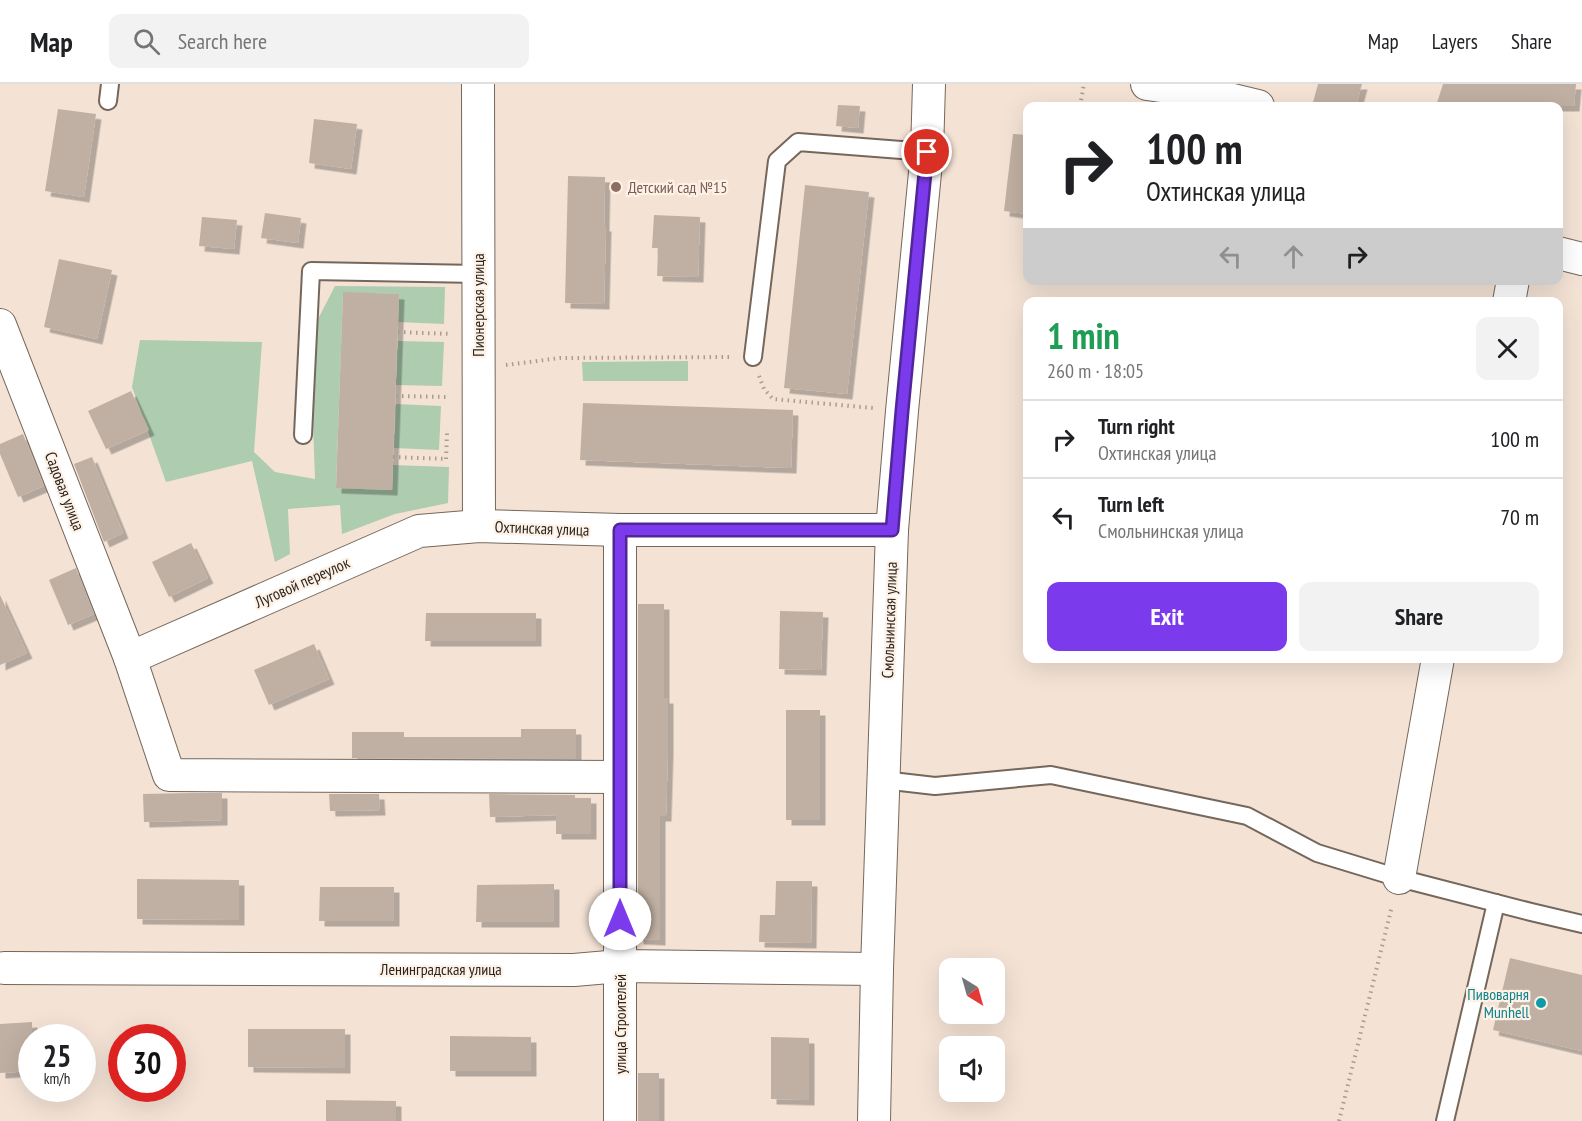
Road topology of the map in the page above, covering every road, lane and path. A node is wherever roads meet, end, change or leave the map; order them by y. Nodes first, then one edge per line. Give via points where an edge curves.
1 (478, 84) edge
2 (929, 84) edge
3 (1084, 84) edge
4 (1147, 84) edge
5 (1081, 102) edge
6 (1241, 102) edge
7 (927, 152) junction
8 (1563, 255) edge
9 (1582, 259) edge
10 (478, 274) junction
11 (0, 325) edge
12 (398, 332) dead end
13 (478, 334) junction
14 (753, 357) junction
15 (478, 367) junction
16 (396, 396) dead end
17 (479, 398) junction
18 (902, 411) junction
19 (303, 435) dead end
20 (393, 457) dead end
21 (479, 460) junction
22 (479, 526) junction
23 (620, 530) junction
24 (892, 530) junction
25 (130, 658) junction
26 (1437, 663) edge
27 (620, 777) junction
28 (883, 780) junction
29 (1399, 878) junction
30 (1496, 903) junction
31 (1582, 924) edge
32 (620, 966) junction
33 (4, 968) dead end
34 (877, 969) junction
35 (620, 1121) edge
36 (874, 1121) edge
37 (1339, 1121) edge
38 (1445, 1121) edge

1 - 10 street, Пионерская улица
2 - 7 street, Смольнинская улица
3 - 5 path
4 - 6 street
7 - 14 lane via 798,142 777,161
7 - 18 street, Смольнинская улица
8 - 9 street
10 - 13 street, Пионерская улица
10 - 19 lane via 310,271
11 - 25 street, Садовая улица
12 - 13 path
13 - 15 street, Пионерская улица
14 - 15 path via 560,358
14 - 18 path via 764,389 773,399
15 - 17 street, Пионерская улица
16 - 17 path
17 - 21 street, Пионерская улица
18 - 24 street, Смольнинская улица
20 - 21 path
21 - 22 street, Пионерская улица
22 - 23 street, Охтинская улица
22 - 25 street, Луговой переулок via 419,531
23 - 24 street, Охтинская улица
23 - 27 street, улица Строителей
24 - 28 street, Смольнинская улица
25 - 27 street, Садовая улица via 169,776
26 - 29 street
27 - 32 street, улица Строителей
28 - 29 lane via 935,786 1051,775 1247,816 1317,853
28 - 34 street, Смольнинская улица
29 - 30 lane
29 - 37 path
30 - 31 lane
30 - 38 lane
32 - 33 street, Ленинградская улица via 574,970
32 - 34 street, Ленинградская улица
32 - 35 street, улица Строителей
34 - 36 street, Смольнинская улица

